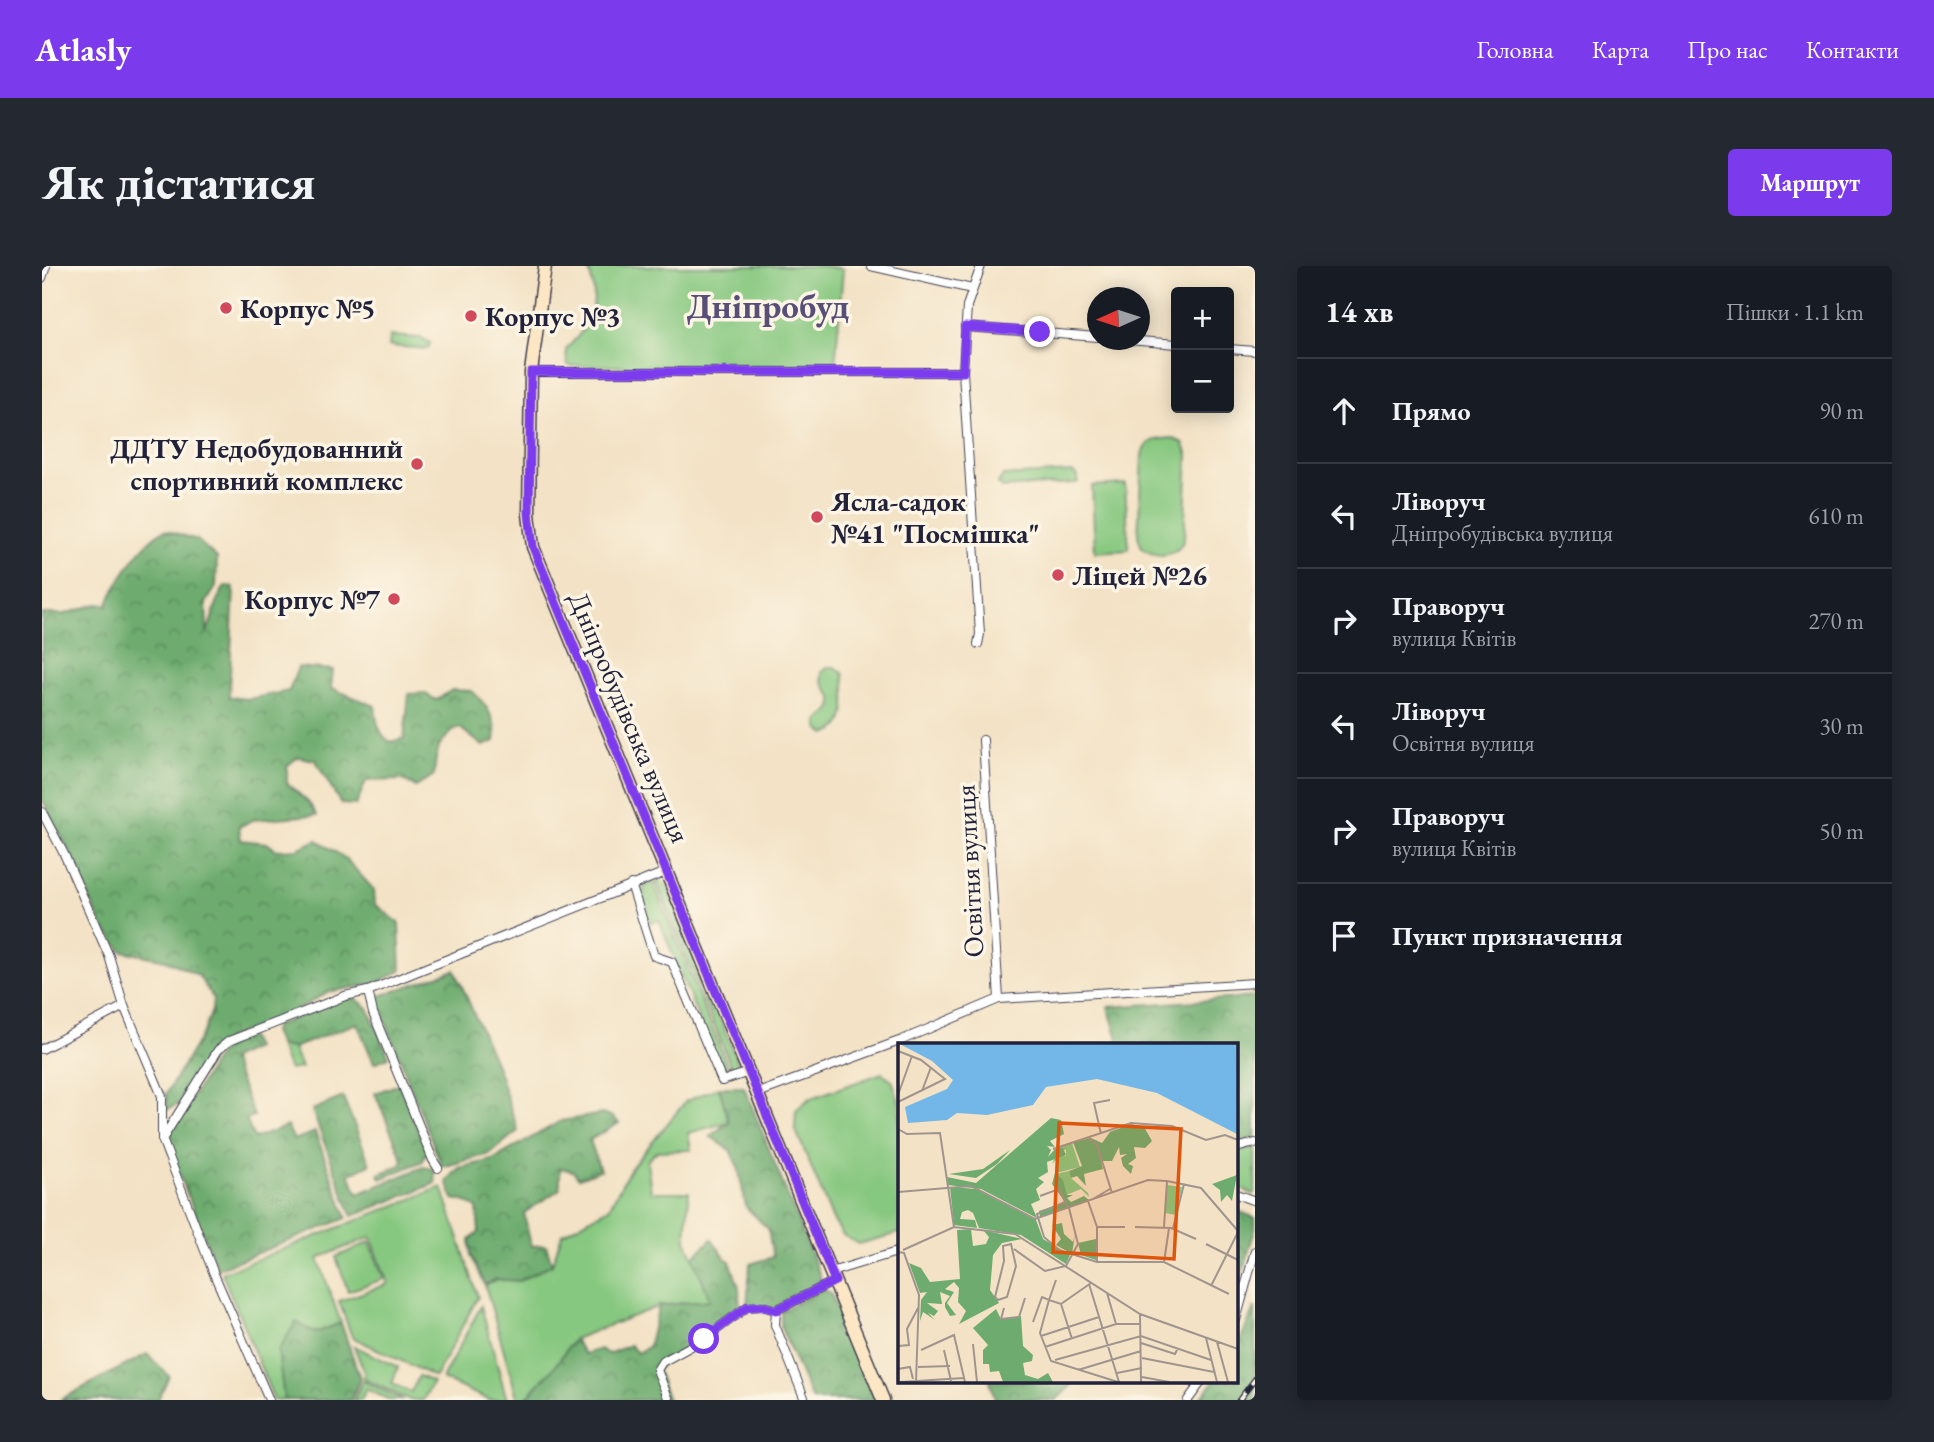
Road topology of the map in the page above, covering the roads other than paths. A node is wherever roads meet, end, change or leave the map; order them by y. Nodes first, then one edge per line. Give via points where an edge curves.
1 (46, 266) edge
2 (544, 266) edge
3 (871, 266) edge
4 (981, 266) edge
5 (42, 278) edge
6 (972, 289) junction
7 (965, 327) junction
8 (1087, 336) edge
9 (1150, 342) edge
10 (1171, 344) edge
11 (1234, 349) edge
12 (1255, 351) edge
13 (531, 372) junction
14 (963, 372) junction
15 (978, 645) dead end
16 (984, 740) dead end
17 (42, 811) edge
18 (668, 871) junction
19 (631, 884) junction
20 (1255, 983) edge
21 (368, 991) junction
22 (999, 999) junction
23 (124, 1006) junction
24 (42, 1049) edge
25 (748, 1072) junction
26 (758, 1093) junction
27 (162, 1139) junction
28 (1255, 1143) edge
29 (1238, 1147) edge
30 (438, 1168) dead end
31 (1238, 1195) edge
32 (1255, 1201) edge
33 (1255, 1251) edge
34 (898, 1252) edge
35 (833, 1276) junction
36 (776, 1310) junction
37 (1238, 1313) edge
38 (1201, 1382) edge
39 (269, 1400) edge
40 (669, 1400) edge
41 (805, 1400) edge
42 (883, 1400) edge
43 (1188, 1400) edge

1 - 5 street
2 - 13 street, Дніпробудівська вулиця
3 - 6 street
4 - 6 street
6 - 7 street
7 - 8 street
7 - 14 street
9 - 10 street
11 - 12 street
13 - 14 street
13 - 18 street, Дніпробудівська вулиця via 529,513 533,547
14 - 15 street
16 - 22 street, Освітня вулиця
17 - 23 street via 109,956
18 - 19 street
18 - 25 street, Дніпробудівська вулиця
19 - 21 street
19 - 25 street via 654,956 672,962 722,1081
20 - 22 street
21 - 27 street via 229,1041
21 - 30 street
22 - 26 street
23 - 24 street
23 - 27 street via 162,1096
25 - 26 street, Дніпробудівська вулиця
26 - 35 street, Дніпробудівська вулиця
27 - 39 street
28 - 29 street
31 - 32 street
33 - 37 street
34 - 35 street
35 - 36 street
35 - 42 street, Дніпробудівська вулиця
36 - 40 street via 747,1307 662,1363 657,1370
36 - 41 street via 775,1325
38 - 43 street

